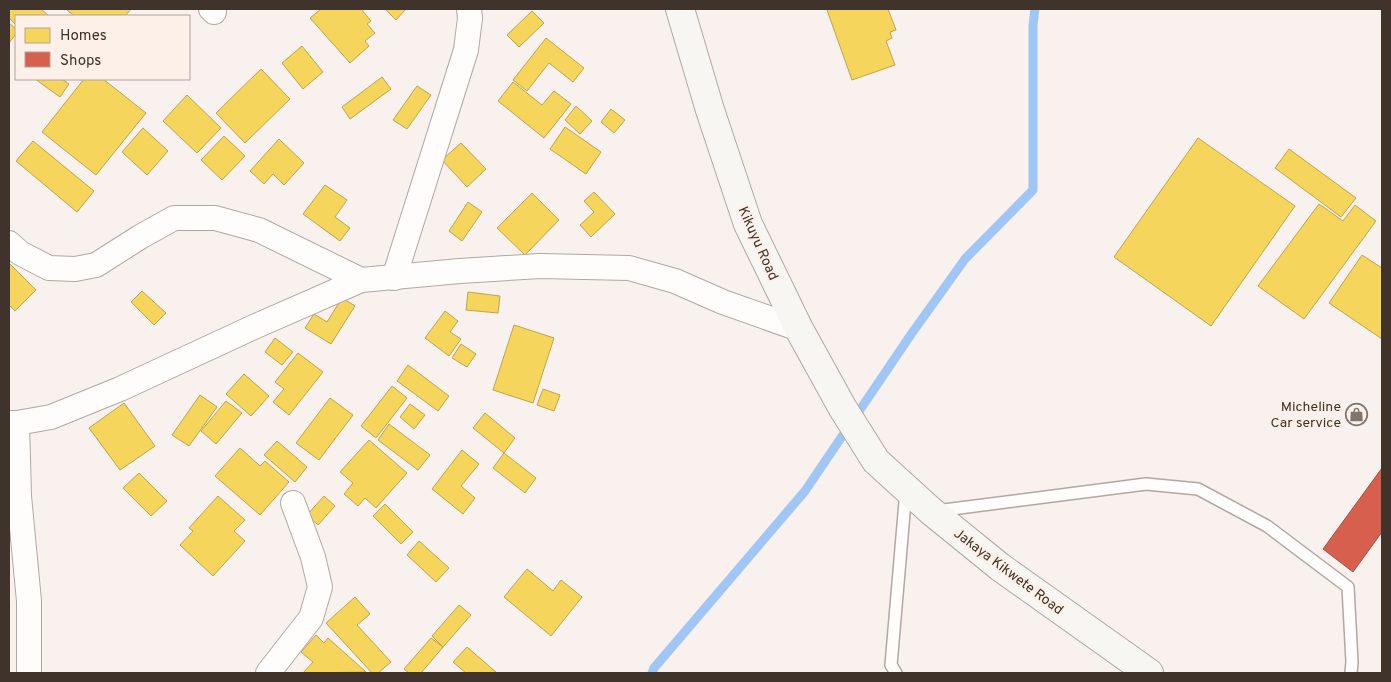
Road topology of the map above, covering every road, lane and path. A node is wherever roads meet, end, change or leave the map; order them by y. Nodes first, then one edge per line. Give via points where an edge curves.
1 (469, 9) edge
2 (680, 9) edge
3 (9, 243) edge
4 (394, 278) junction
5 (360, 280) junction
6 (799, 329) junction
7 (13, 423) edge
8 (876, 461) joint
9 (906, 488) junction
10 (293, 503) dead end
11 (932, 511) junction
12 (30, 673) edge
13 (268, 673) edge
14 (896, 673) edge
15 (1150, 673) edge
16 (1351, 673) edge

1 - 4 street via 466,50
2 - 6 main road, Kikuyu Road via 748,224
3 - 5 street via 48,268 75,270 96,264 174,218 216,218 259,230
4 - 5 street
4 - 6 street via 540,266 629,268 675,281
5 - 7 street via 120,390 51,417
6 - 8 main road, Kikuyu Road
7 - 12 street via 29,600
8 - 9 main road, Jakaya Kikwete Road
9 - 11 main road, Jakaya Kikwete Road
9 - 14 lane via 891,665
10 - 13 street via 313,557 320,588 310,618
11 - 15 main road, Jakaya Kikwete Road via 1000,567
11 - 16 lane via 1146,484 1198,489 1267,526 1348,587

